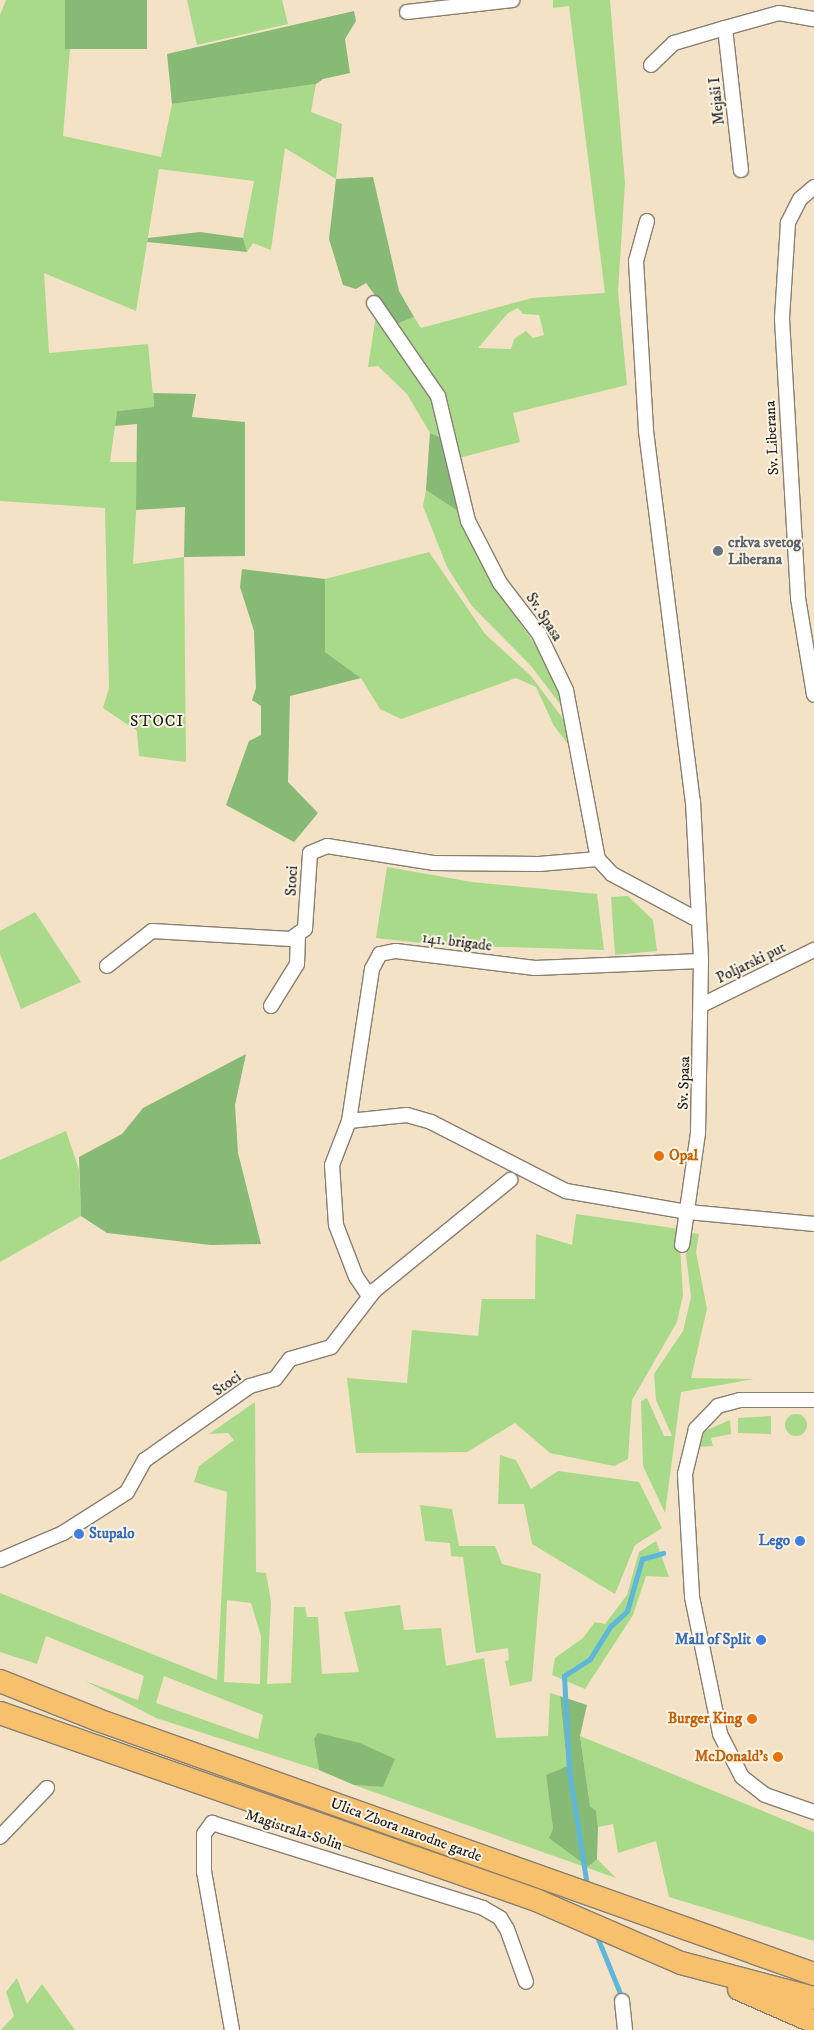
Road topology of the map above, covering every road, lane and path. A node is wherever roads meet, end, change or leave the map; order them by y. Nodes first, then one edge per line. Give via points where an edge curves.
1 (512, 0) edge
2 (406, 12) dead end
3 (814, 19) edge
4 (725, 28) junction
5 (651, 64) dead end
6 (741, 170) dead end
7 (814, 187) edge
8 (647, 221) dead end
9 (374, 303) dead end
10 (814, 695) edge
11 (598, 859) junction
12 (698, 920) junction
13 (298, 934) junction
14 (814, 950) edge
15 (702, 961) junction
16 (107, 966) dead end
17 (702, 1005) junction
18 (271, 1006) dead end
19 (348, 1121) junction
20 (510, 1180) dead end
21 (688, 1212) junction
22 (814, 1224) edge
23 (682, 1245) dead end
24 (369, 1296) junction
25 (814, 1400) edge
26 (0, 1560) edge
27 (0, 1681) edge
28 (0, 1713) edge
29 (47, 1788) dead end
30 (814, 1812) edge
31 (0, 1837) edge
32 (539, 1889) junction
33 (673, 1926) junction
34 (814, 1957) edge
35 (681, 1963) junction
36 (814, 1974) edge
37 (526, 1982) dead end
38 (814, 1998) edge
39 (622, 2000) dead end
40 (814, 2022) edge
41 (232, 2030) edge
42 (625, 2030) edge

1 - 2 street
3 - 4 street via 779,13
4 - 5 street via 674,43
4 - 6 street, Mejaši I
7 - 10 street, Sv. Liberana via 800,199 788,223 782,319 798,598
8 - 12 street, Sv. Spasa via 636,261 646,431 693,801
9 - 11 street, Sv. Spasa via 438,396 468,521 500,583 539,634 566,690
11 - 12 street via 612,874
11 - 13 street, Stoci via 539,864 433,863 327,846 310,853 305,929
12 - 15 street, Sv. Spasa
13 - 16 street via 291,939 262,939 152,931
13 - 18 street via 297,964
14 - 17 street, Poljarski put
15 - 17 street, Sv. Spasa
15 - 19 street, 141. brigade via 534,968 396,951 380,954 372,970
17 - 21 street, Sv. Spasa via 698,1133
19 - 21 street via 407,1115 431,1122 566,1191
19 - 24 street, 141. brigade via 332,1165 336,1226 356,1277
20 - 24 street
21 - 22 street
21 - 23 street, Sv. Spasa
24 - 26 street, Stoci via 331,1347 290,1359 275,1379 250,1386 145,1460 126,1492 63,1533
25 - 30 street via 740,1400 703,1416 685,1474 692,1597 720,1734 742,1777 765,1795
27 - 32 highway, Ulica Zbora narodne garde
28 - 32 highway, Ulica Zbora narodne garde
29 - 31 street
32 - 33 highway, Ulica Zbora narodne garde
32 - 35 highway, Ulica Zbora narodne garde
33 - 34 highway
33 - 36 highway, Ulica Zbora narodne garde
35 - 38 highway, Ulica Zbora narodne garde
35 - 40 highway
37 - 41 street, Magistrala-Solin via 504,1923 483,1908 212,1823 204,1834 204,1872
39 - 42 street

